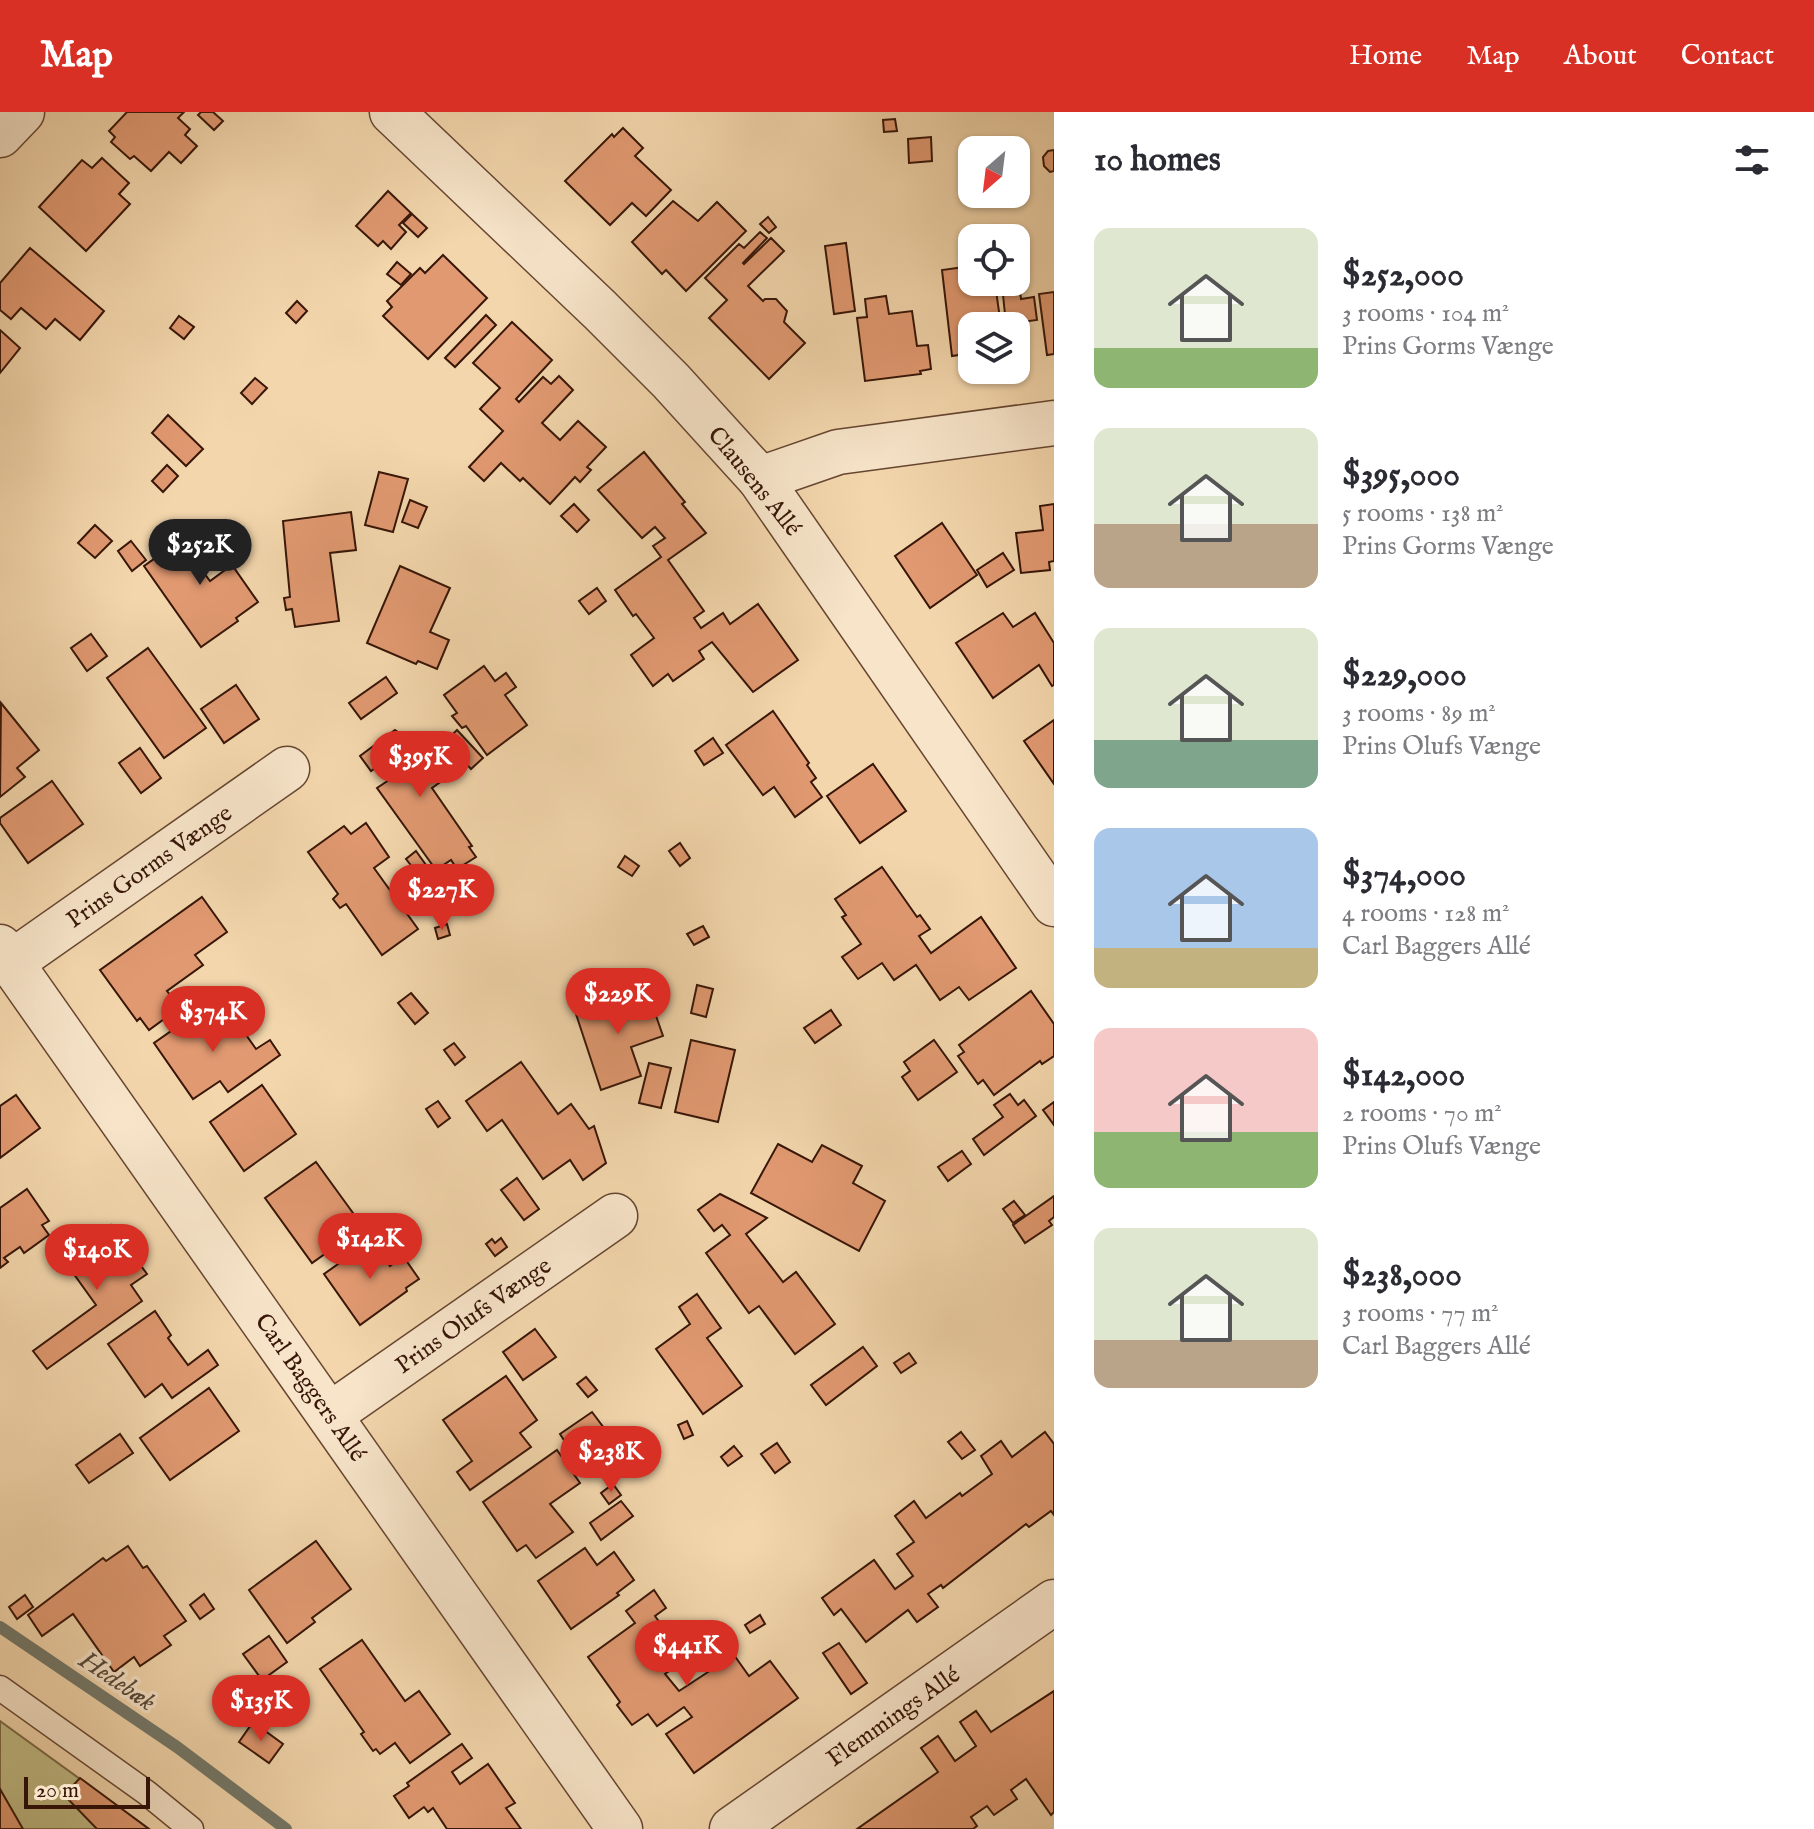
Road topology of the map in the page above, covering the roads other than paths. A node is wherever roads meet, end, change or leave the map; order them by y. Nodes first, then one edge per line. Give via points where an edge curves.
1 (22, 112) edge
2 (392, 112) edge
3 (0, 135) edge
4 (1054, 423) edge
5 (760, 479) junction
6 (287, 769) dead end
7 (1054, 904) edge
8 (6, 954) edge
9 (615, 1216) dead end
10 (331, 1414) junction
11 (1054, 1602) edge
12 (0, 1688) edge
13 (191, 1829) edge
14 (620, 1829) edge
15 (732, 1829) edge

1 - 3 street
2 - 5 street, Clausens Allé via 600,310
4 - 5 street via 838,452
5 - 7 street, Clausens Allé
6 - 8 street, Prins Gorms Vænge
8 - 10 street, Carl Baggers Allé
9 - 10 street, Prins Olufs Vænge
10 - 14 street, Carl Baggers Allé
11 - 15 street, Flemmings Allé
12 - 13 lane

